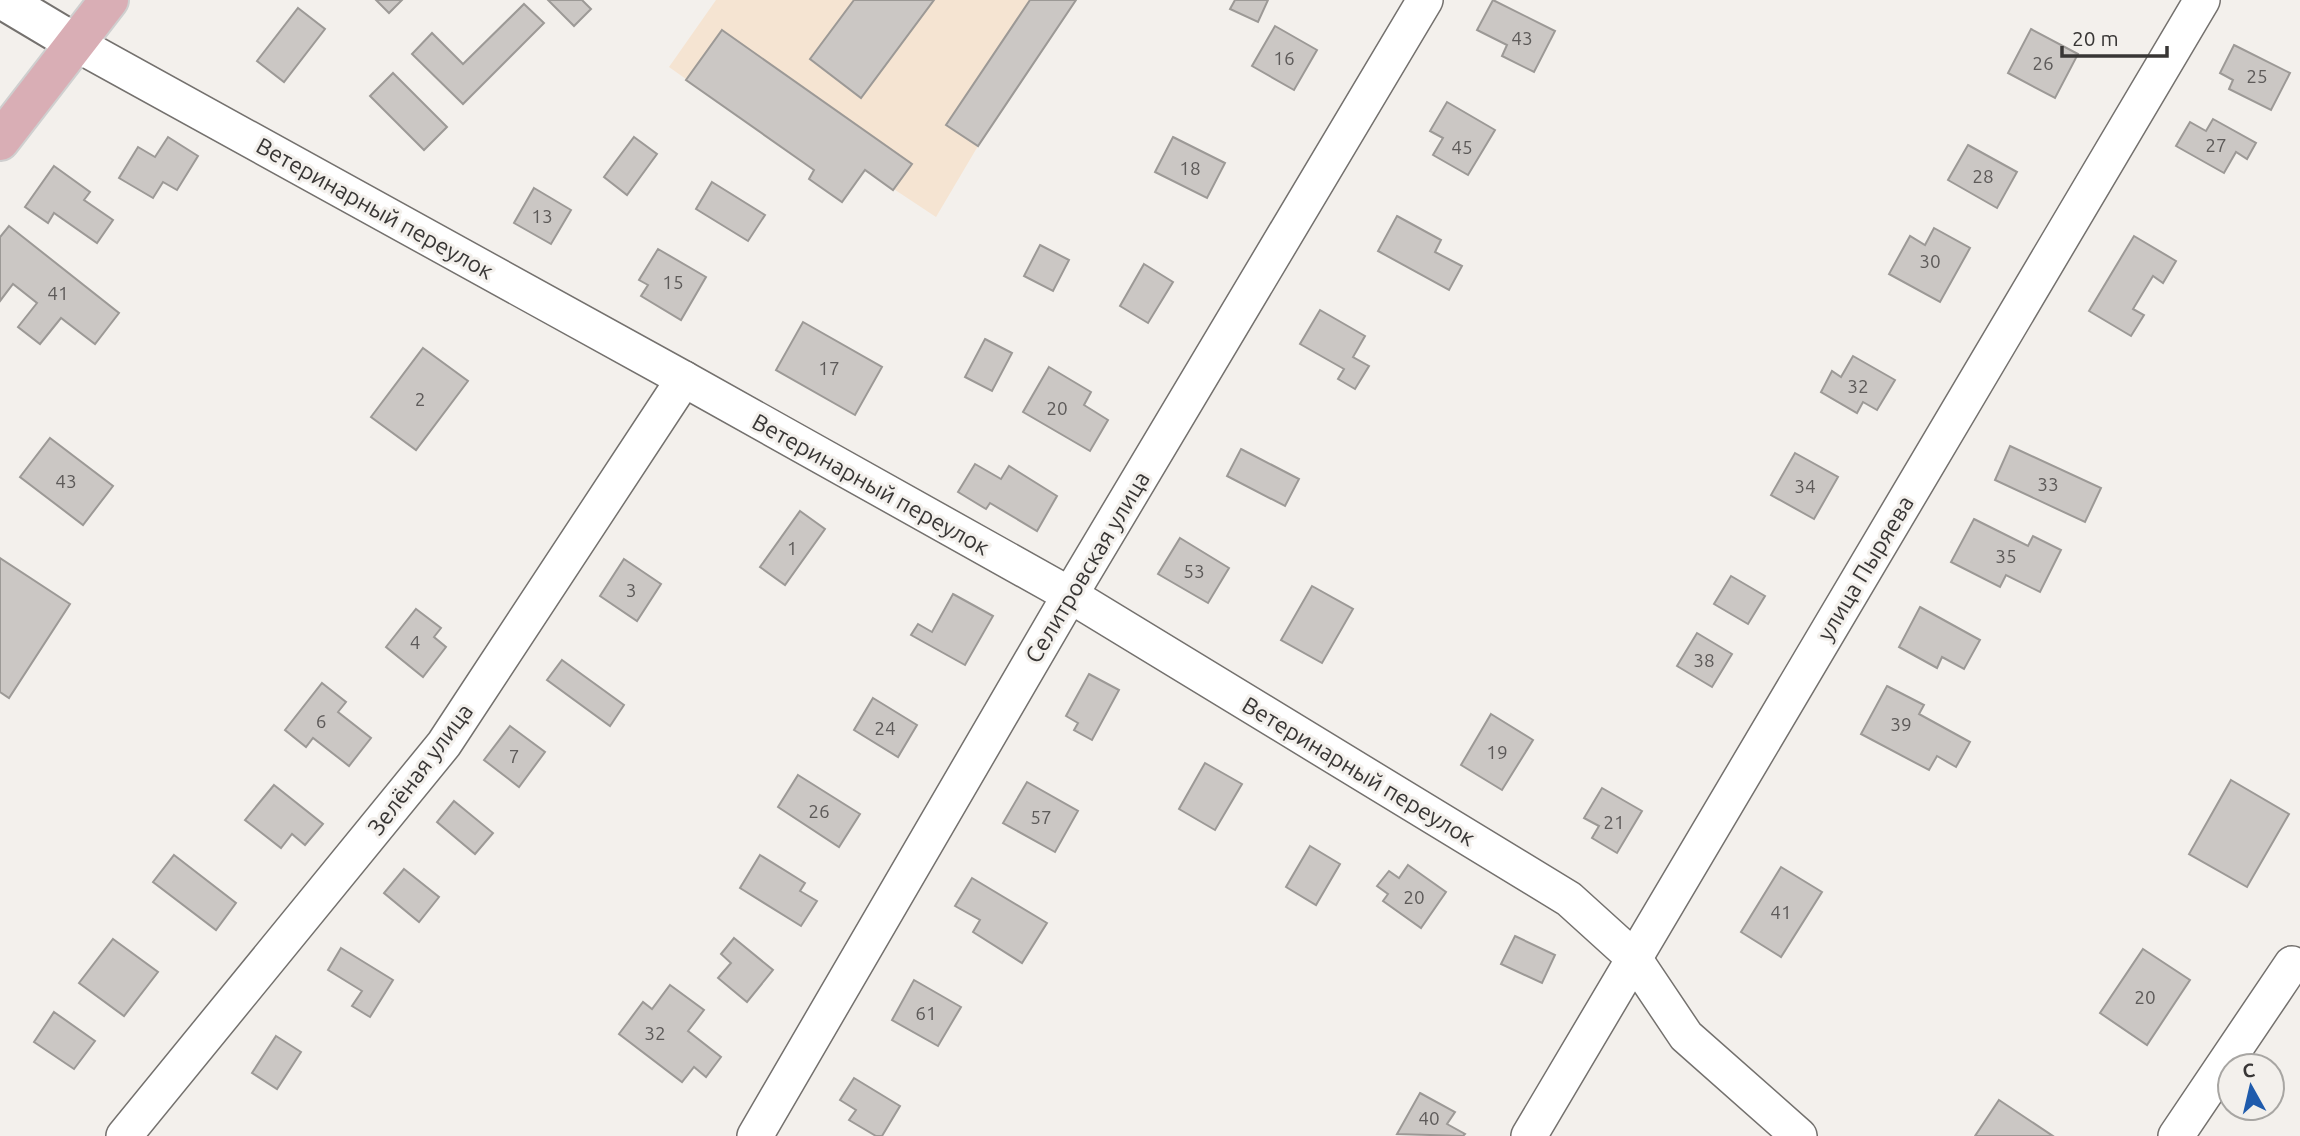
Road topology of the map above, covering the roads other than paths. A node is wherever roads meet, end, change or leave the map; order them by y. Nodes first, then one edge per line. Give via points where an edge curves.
1 (3, 0) edge
2 (109, 0) edge
3 (1424, 0) edge
4 (2202, 0) edge
5 (75, 43) junction
6 (0, 141) edge
7 (684, 379) junction
8 (1070, 595) junction
9 (1633, 957) junction
10 (2292, 964) dead end
11 (124, 1136) edge
12 (755, 1136) edge
13 (1529, 1136) edge
14 (1799, 1136) edge
15 (2176, 1136) edge

1 - 5 street, Ветеринарный переулок
2 - 5 main road
3 - 8 street, Селитровская улица
4 - 9 street, улица Пыряева
5 - 6 main road
5 - 7 street, Ветеринарный переулок
7 - 8 street, Ветеринарный переулок
7 - 11 street, Зелёная улица via 444,744
8 - 9 street, Ветеринарный переулок via 1569,899
8 - 12 street, Селитровская улица
9 - 13 street, улица Пыряева
9 - 14 street, Ветеринарный переулок via 1686,1036
10 - 15 street

